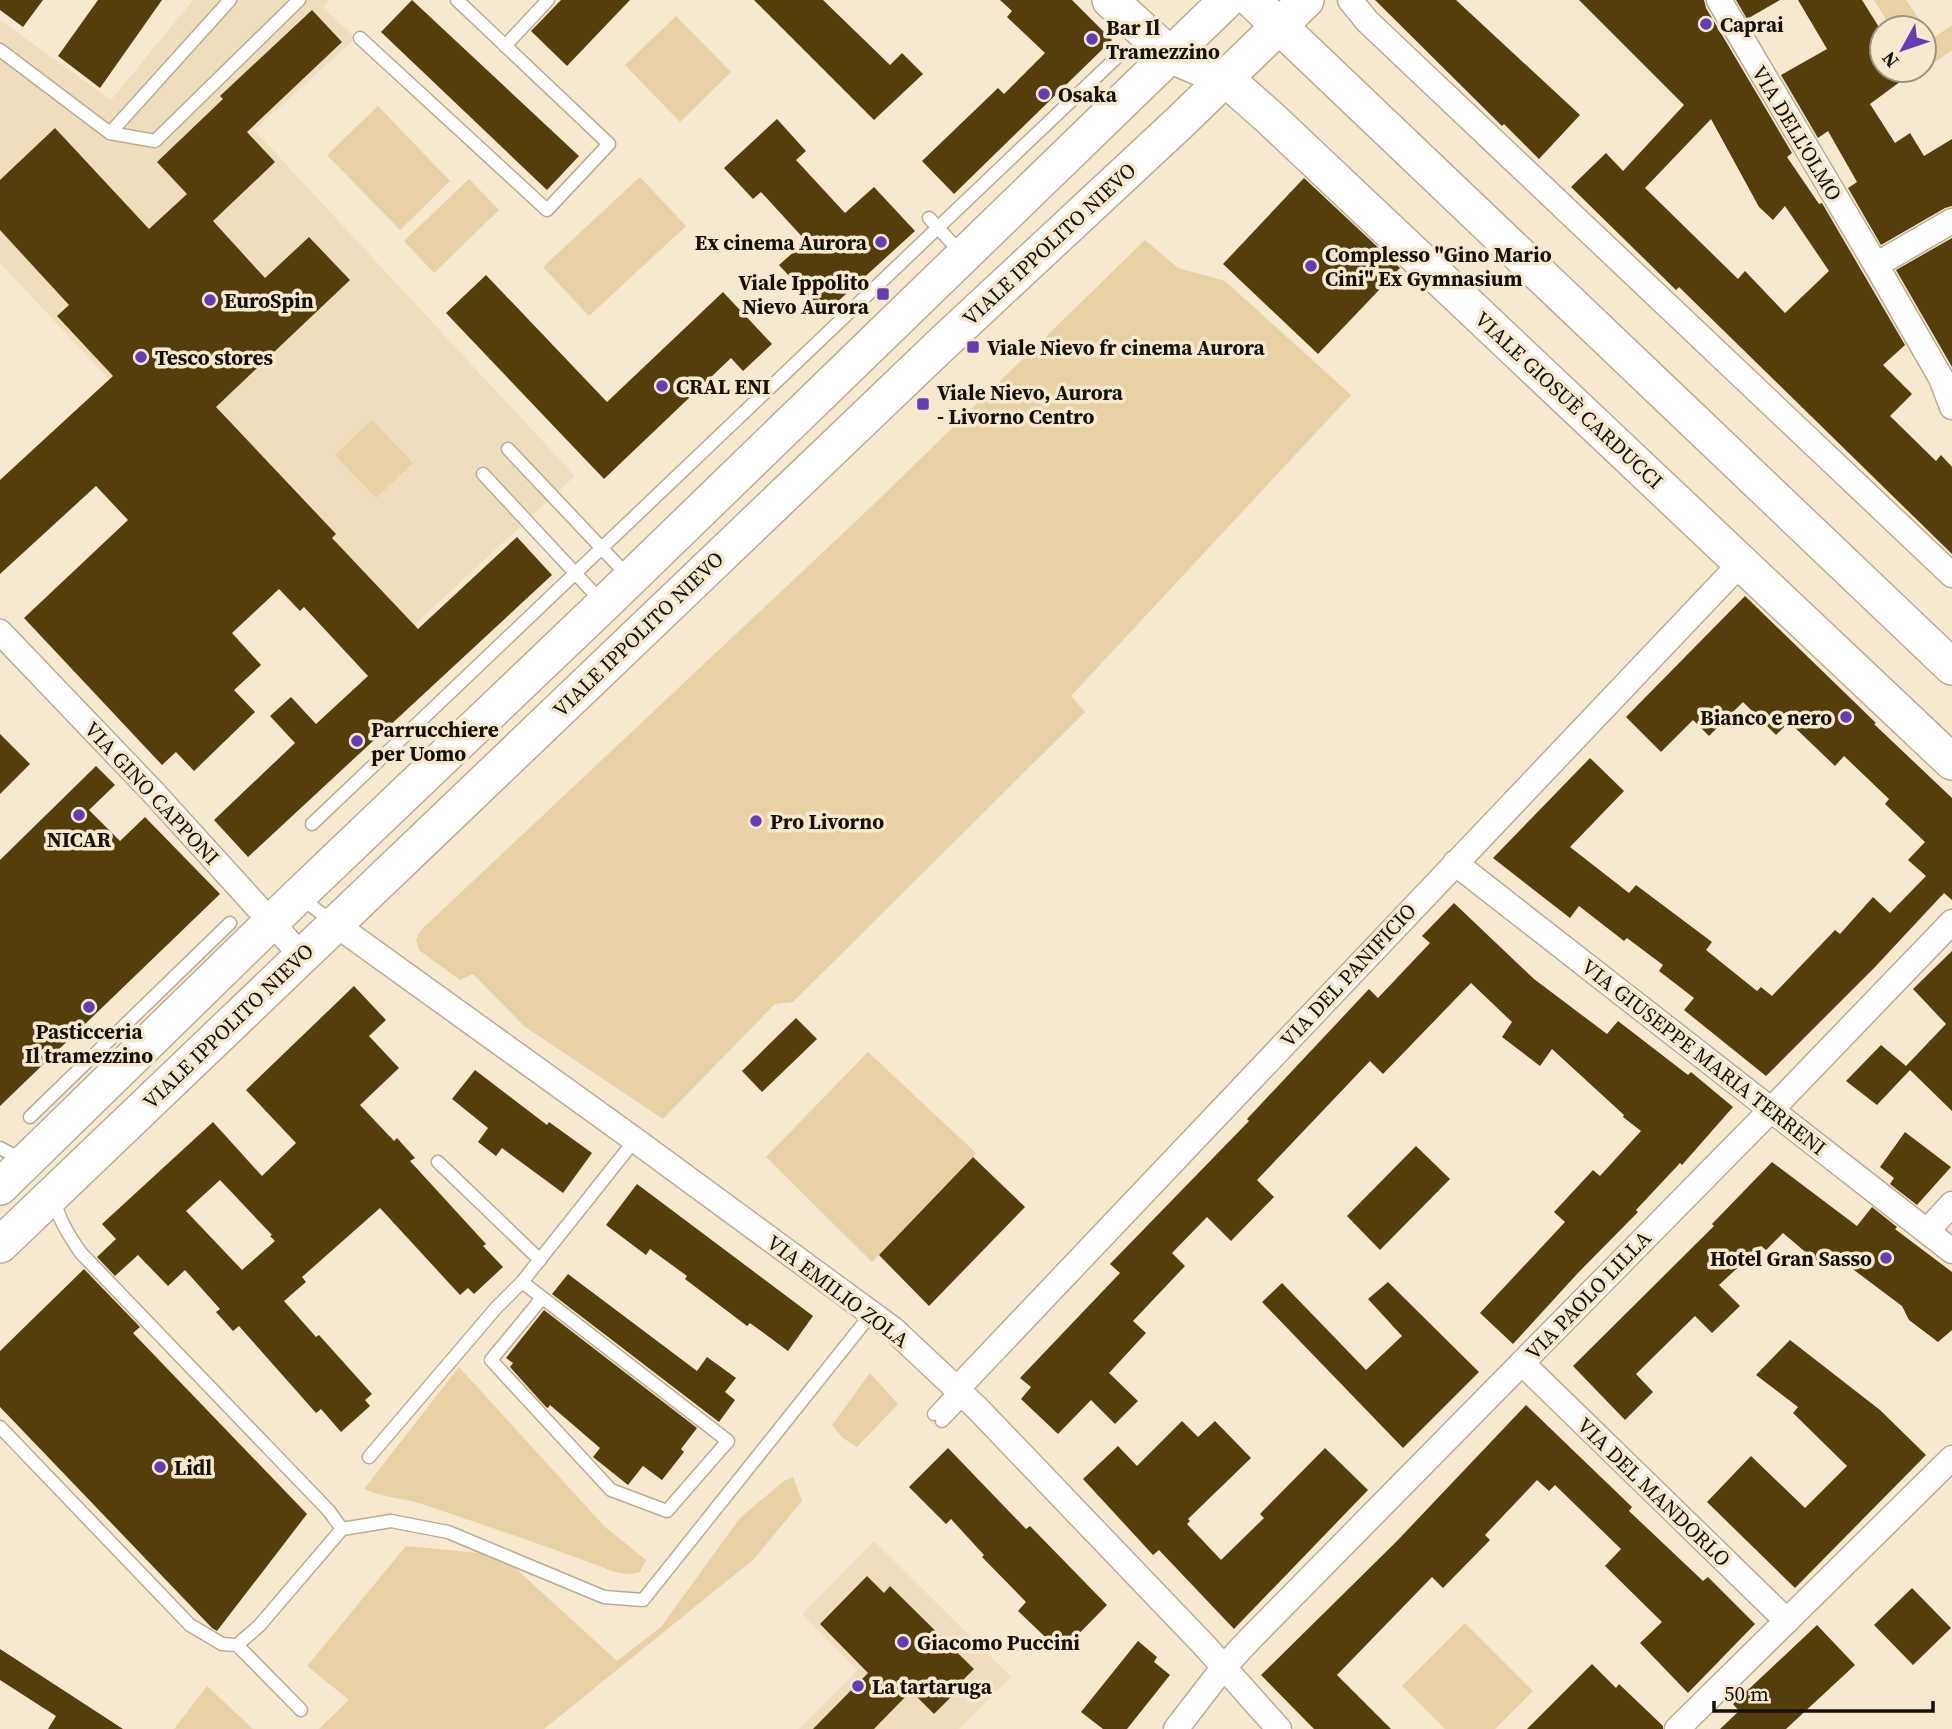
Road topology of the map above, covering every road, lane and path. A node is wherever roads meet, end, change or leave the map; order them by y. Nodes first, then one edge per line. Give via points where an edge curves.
1 (230, 0) edge
2 (299, 0) edge
3 (457, 0) edge
4 (548, 0) edge
5 (1111, 0) edge
6 (1227, 0) edge
7 (1252, 0) edge
8 (1306, 0) edge
9 (1350, 0) edge
10 (1719, 0) edge
11 (1279, 27) junction
12 (360, 38) dead end
13 (505, 46) junction
14 (0, 50) edge
15 (1170, 55) junction
16 (1115, 59) dead end
17 (1226, 79) junction
18 (110, 133) junction
19 (929, 218) dead end
20 (1952, 221) edge
21 (938, 229) junction
22 (964, 255) junction
23 (1876, 265) junction
24 (1952, 407) edge
25 (508, 449) dead end
26 (483, 474) dead end
27 (604, 550) junction
28 (1741, 563) junction
29 (576, 575) junction
30 (1952, 575) edge
31 (631, 578) junction
32 (604, 604) junction
33 (0, 632) edge
34 (1952, 667) edge
35 (1952, 762) edge
36 (312, 824) dead end
37 (1455, 863) junction
38 (298, 896) junction
39 (271, 922) junction
40 (1952, 922) edge
41 (230, 923) dead end
42 (335, 924) junction
43 (302, 956) junction
44 (1772, 1109) junction
45 (30, 1117) dead end
46 (635, 1140) junction
47 (13, 1155) edge
48 (438, 1162) dead end
49 (0, 1187) edge
50 (53, 1194) junction
51 (1952, 1204) edge
52 (1927, 1231) junction
53 (0, 1245) edge
54 (1952, 1251) edge
55 (540, 1260) junction
56 (522, 1282) junction
57 (542, 1298) junction
58 (872, 1313) junction
59 (1522, 1363) junction
60 (961, 1393) junction
61 (938, 1418) dead end
62 (0, 1427) edge
63 (369, 1457) dead end
64 (1952, 1458) edge
65 (342, 1529) junction
66 (1787, 1621) junction
67 (237, 1645) junction
68 (1223, 1668) junction
69 (301, 1710) dead end
70 (1176, 1729) edge
71 (1279, 1729) edge
72 (1676, 1729) edge

1 - 18 lane
2 - 18 lane via 155,141
3 - 13 lane
4 - 13 lane
5 - 15 main road, VIALE GIOSUÈ CARDUCCI
6 - 15 main road, VIALE IPPOLITO NIEVO
7 - 11 main road
8 - 11 main road, VIALE IPPOLITO NIEVO
9 - 30 street
10 - 23 street, VIA DELL'OLMO
11 - 17 main road, VIALE IPPOLITO NIEVO
11 - 34 main road
12 - 13 lane via 547,210 609,144
14 - 18 lane
15 - 17 main road, VIALE GIOSUÈ CARDUCCI
15 - 22 main road, VIALE IPPOLITO NIEVO
16 - 21 lane
17 - 28 main road, VIALE GIOSUÈ CARDUCCI
17 - 42 main road, VIALE IPPOLITO NIEVO
19 - 21 lane
20 - 23 street
21 - 22 lane
21 - 27 lane
22 - 31 main road, VIALE IPPOLITO NIEVO
23 - 24 street, VIA DELL'OLMO via 1941,378
25 - 27 lane
26 - 29 lane
27 - 29 lane
27 - 31 lane
28 - 35 main road, VIALE GIOSUÈ CARDUCCI
28 - 37 street, VIA DEL PANIFICIO
29 - 32 lane
29 - 36 lane
31 - 32 main road, VIALE IPPOLITO NIEVO
32 - 38 main road, VIALE IPPOLITO NIEVO
33 - 39 street, VIA GINO CAPPONI
37 - 44 street, VIA GIUSEPPE MARIA TERRENI
37 - 60 street, VIA DEL PANIFICIO
38 - 39 main road, VIALE IPPOLITO NIEVO
38 - 42 lane
39 - 43 street, VIA GINO CAPPONI
39 - 47 main road, VIALE IPPOLITO NIEVO
40 - 44 street, VIA PAOLO LILLA
41 - 45 lane
42 - 43 main road, VIALE IPPOLITO NIEVO
42 - 46 street, VIA EMILIO ZOLA
43 - 50 main road, VIALE IPPOLITO NIEVO
44 - 52 street, VIA GIUSEPPE MARIA TERRENI
44 - 59 street, VIA PAOLO LILLA
46 - 55 lane
46 - 58 street, VIA EMILIO ZOLA
47 - 49 main road, VIALE IPPOLITO NIEVO
48 - 55 lane
50 - 53 main road, VIALE IPPOLITO NIEVO
50 - 65 lane via 57,1213 81,1253
51 - 52 street
52 - 54 street, VIA GIUSEPPE MARIA TERRENI
55 - 56 lane
56 - 57 lane
56 - 63 lane
57 - 57 lane via 728,1441 667,1511 611,1490 491,1360
58 - 60 street, VIA EMILIO ZOLA
58 - 65 lane via 643,1600 604,1597 449,1532 391,1521
59 - 66 street, VIA DEL MANDORLO
59 - 68 street, VIA PAOLO LILLA
60 - 61 lane
60 - 68 street, VIA EMILIO ZOLA
62 - 67 lane via 190,1625 222,1644
64 - 66 street
65 - 67 lane via 259,1626
66 - 72 street
67 - 69 lane
68 - 70 street, VIA PAOLO LILLA
68 - 71 street, VIA EMILIO ZOLA

